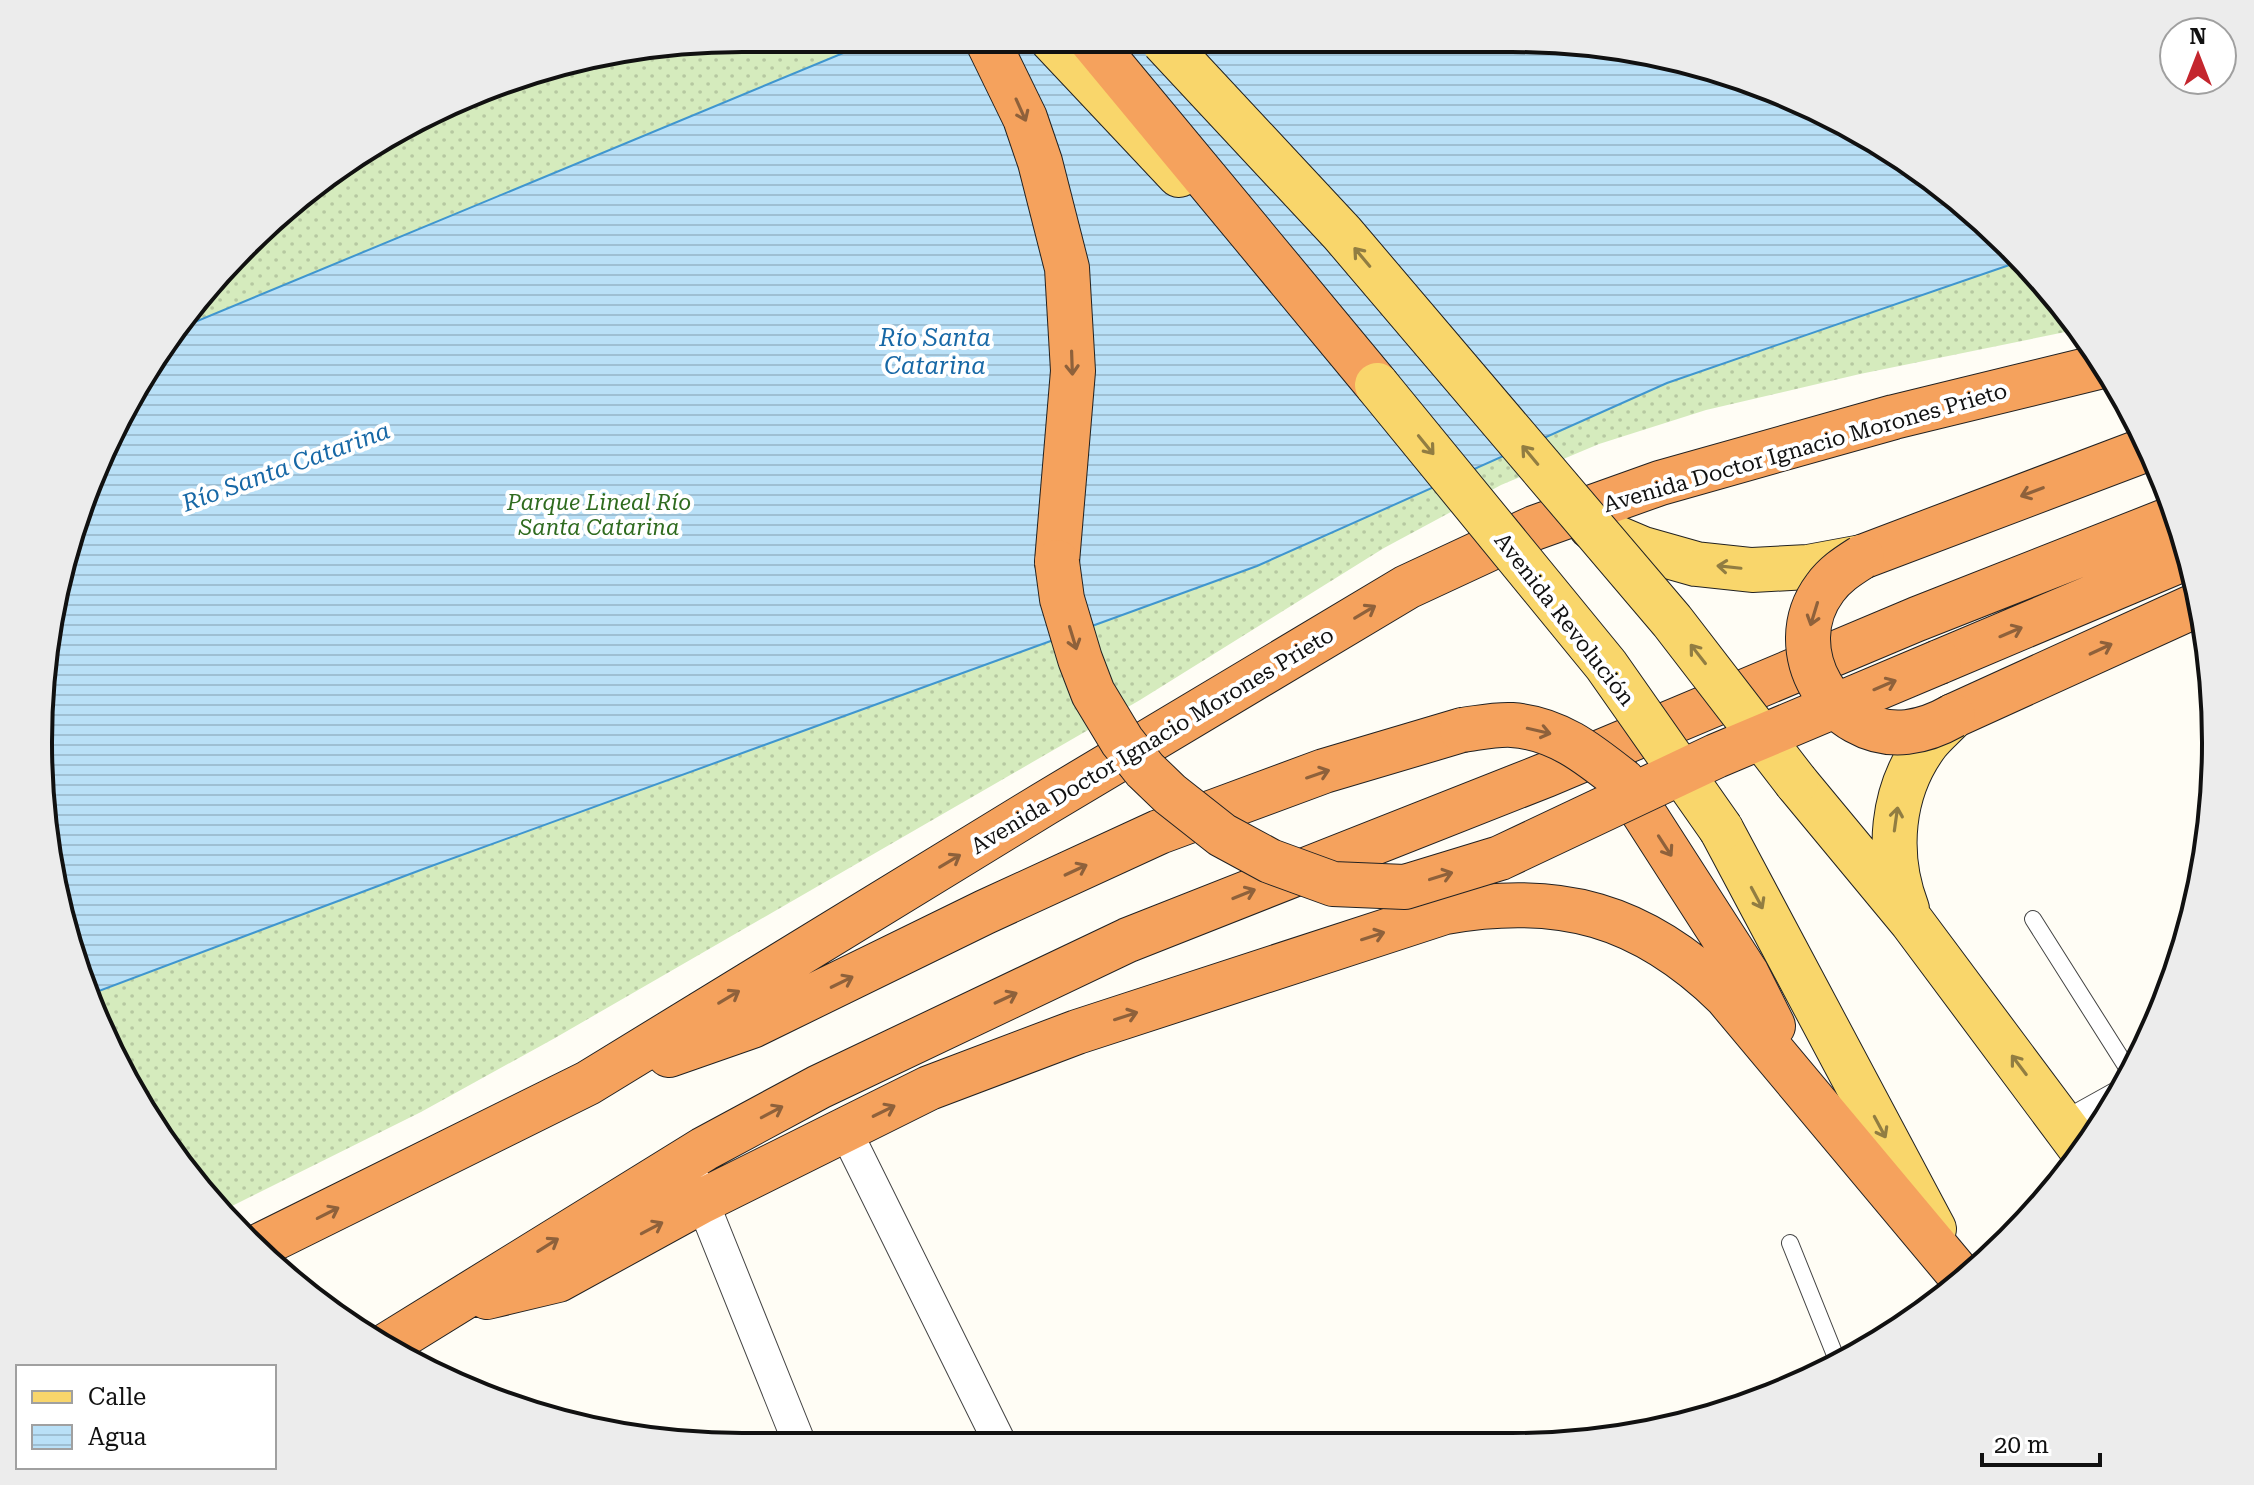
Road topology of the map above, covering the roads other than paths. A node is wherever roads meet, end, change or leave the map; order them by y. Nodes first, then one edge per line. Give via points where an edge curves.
1 (993, 52) edge
2 (1063, 52) edge
3 (1101, 52) edge
4 (1173, 52) edge
5 (2092, 369) edge
6 (1377, 385) junction
7 (2138, 452) edge
8 (2165, 521) edge
9 (1591, 527) junction
10 (1862, 557) junction
11 (2177, 561) edge
12 (2189, 609) edge
13 (1953, 716) junction
14 (2033, 919) dead end
15 (1912, 922) junction
16 (2123, 1062) edge
17 (588, 1083) junction
18 (1802, 1086) junction
19 (845, 1130) junction
20 (2074, 1138) edge
21 (686, 1160) junction
22 (702, 1201) junction
23 (266, 1242) edge
24 (1790, 1243) dead end
25 (1956, 1271) edge
26 (1954, 1272) edge
27 (450, 1306) junction
28 (396, 1339) edge
29 (1834, 1353) edge
30 (795, 1433) edge
31 (995, 1433) edge

1 -> 11 highway, bridge via 1035,147 1067,268 1073,371 1057,562 1072,635 1093,693 1145,770 1222,835 1270,861 1333,884 1405,887 1500,858 1716,756
2 - 6 main road, Avenida Revolución
3 - 6 highway
9 -> 4 main road, bridge via 1342,233
17 -> 5 highway, Avenida Doctor Ignacio Morones Prieto via 1407,587 1534,528 1660,483
6 -> 25 main road, Avenida Revolución, bridge via 1606,665 1721,829
7 -> 10 highway
21 -> 8 highway via 819,1087 1128,940
10 -> 9 main road, bridge via 1752,570 1696,564
15 -> 9 main road, bridge
10 -> 13 highway, bridge via 1840,570 1812,612 1810,663 1820,686 1836,706 1880,731 1931,727
13 -> 12 highway
15 -> 13 main road via 1898,887 1893,849 1897,812 1914,765
14 - 16 lane
20 -> 15 main road
17 -> 18 highway, bridge via 752,1026 1159,832 1324,771 1462,730 1511,725 1548,732 1581,748 1623,781 1747,974
23 -> 17 highway, Avenida Doctor Ignacio Morones Prieto
19 -> 18 highway via 929,1088 1077,1032 1445,912 1518,904 1591,914 1659,942 1726,996
18 - 26 highway
19 - 22 highway
19 - 31 street
21 - 22 street
27 -> 21 highway
27 -> 22 highway via 558,1280
22 - 30 street
24 - 29 lane
27 - 28 highway

